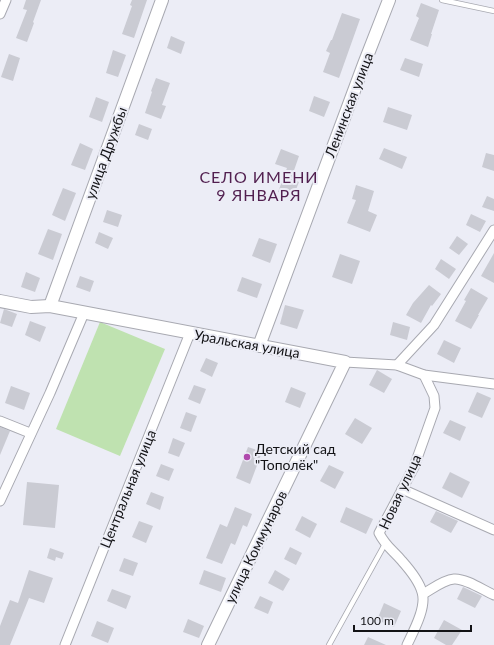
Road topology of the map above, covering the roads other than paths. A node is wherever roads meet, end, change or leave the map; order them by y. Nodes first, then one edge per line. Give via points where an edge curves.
1 (6, 0) edge
2 (162, 0) edge
3 (389, 0) edge
4 (442, 0) edge
5 (494, 11) edge
6 (0, 14) edge
7 (494, 230) edge
8 (0, 300) edge
9 (50, 306) junction
10 (84, 313) junction
11 (190, 333) junction
12 (259, 346) junction
13 (345, 362) junction
14 (397, 365) junction
15 (424, 375) junction
16 (494, 384) edge
17 (0, 421) edge
18 (30, 433) junction
19 (402, 489) junction
20 (0, 501) edge
21 (494, 530) edge
22 (385, 544) junction
23 (423, 594) junction
24 (494, 595) edge
25 (65, 645) edge
26 (208, 645) edge
27 (329, 645) edge
28 (407, 645) edge

1 - 6 street
2 - 9 street, улица Дружбы
3 - 12 street, Ленинская улица
4 - 5 lane
7 - 14 street via 434,325
8 - 9 street, Уральская улица via 31,307
9 - 10 street, Уральская улица
10 - 11 street, Уральская улица
10 - 18 street
11 - 12 street, Уральская улица
11 - 25 street, Центральная улица
12 - 13 street, Уральская улица
13 - 14 street, Уральская улица
13 - 26 street, улица Коммунаров
14 - 15 street, Уральская улица
15 - 16 street, Уральская улица
15 - 19 street, Новая улица via 434,396 435,408 414,467
17 - 18 street
18 - 20 street
19 - 21 street
19 - 22 street, Новая улица via 379,533
22 - 23 street, Новая улица via 406,566
22 - 27 lane
23 - 24 street via 453,579 462,580
23 - 28 street via 416,626

